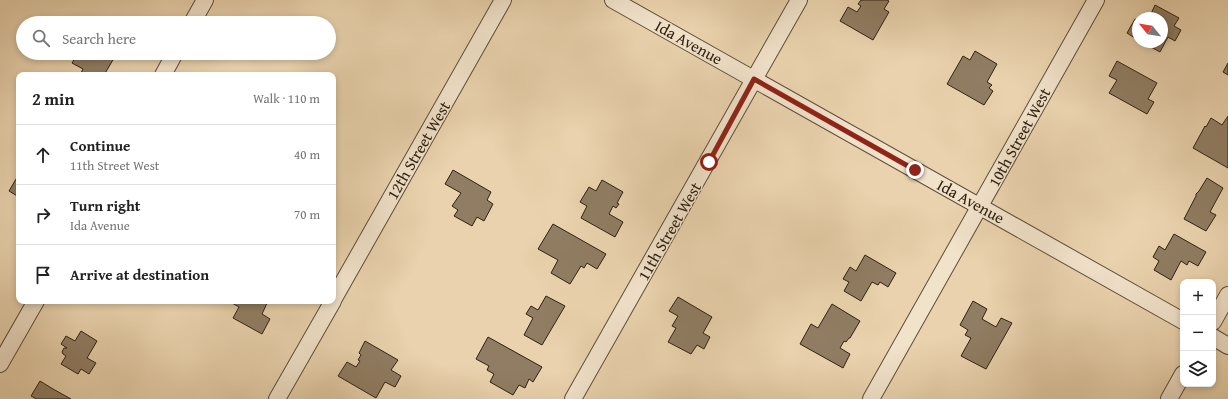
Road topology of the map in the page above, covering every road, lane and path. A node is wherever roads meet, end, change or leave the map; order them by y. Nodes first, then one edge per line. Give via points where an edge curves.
1 (205, 0) edge
2 (503, 0) edge
3 (613, 0) edge
4 (799, 0) edge
5 (1096, 0) edge
6 (196, 16) edge
7 (172, 60) edge
8 (165, 72) edge
9 (754, 79) junction
10 (980, 206) junction
11 (1228, 295) edge
12 (336, 296) edge
13 (34, 304) edge
14 (331, 304) edge
15 (1216, 317) edge
16 (1180, 319) edge
17 (1216, 339) edge
18 (1228, 346) edge
19 (0, 364) edge
20 (1180, 379) edge
21 (278, 399) edge
22 (573, 399) edge
23 (871, 399) edge
24 (1169, 399) edge

1 - 6 street
2 - 12 street, 12th Street West
3 - 9 street, Ida Avenue
4 - 9 street, 11th Street West
5 - 10 street, 10th Street West
7 - 8 street
9 - 10 street, Ida Avenue
9 - 22 street, 11th Street West
10 - 16 street, Ida Avenue
10 - 23 street, 10th Street West
11 - 15 street
13 - 19 street
14 - 21 street, 12th Street West
17 - 18 street
20 - 24 street

